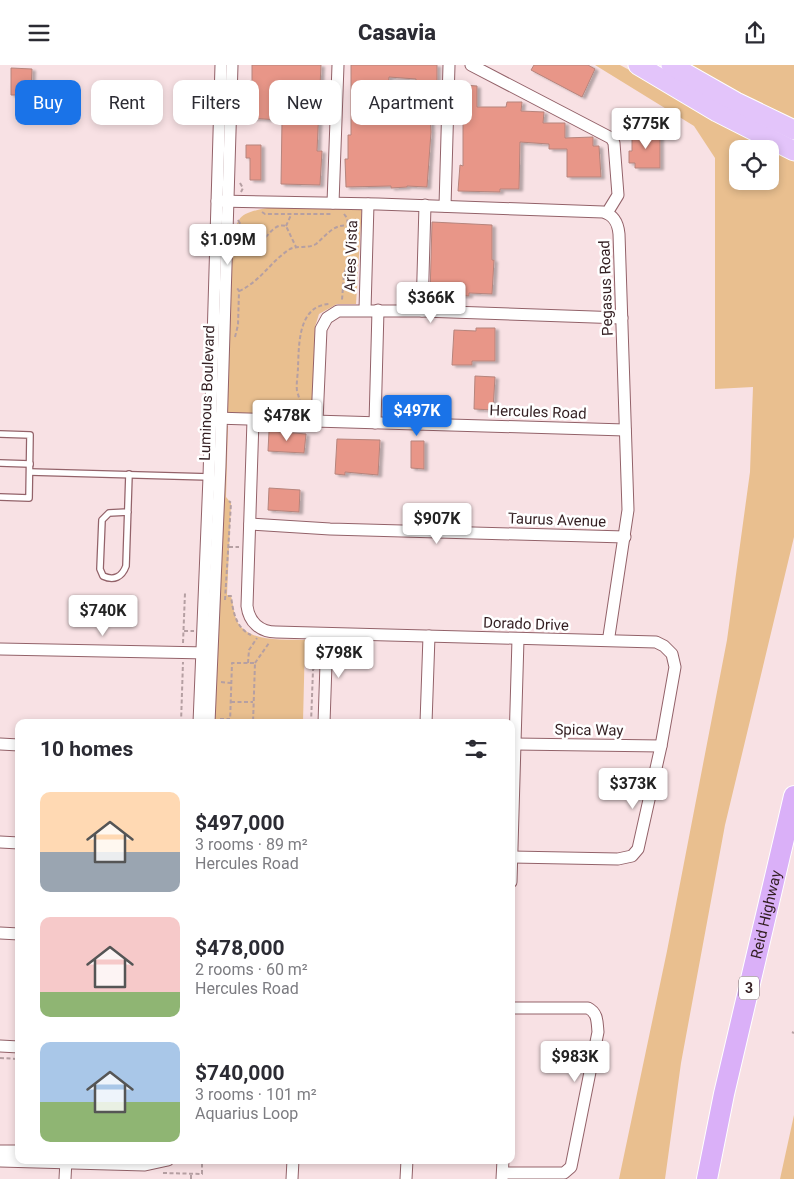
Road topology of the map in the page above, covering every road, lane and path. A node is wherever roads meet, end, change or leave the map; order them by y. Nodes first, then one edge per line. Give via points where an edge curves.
1 (222, 65) edge
2 (232, 65) edge
3 (338, 65) edge
4 (449, 65) edge
5 (471, 65) edge
6 (638, 65) edge
7 (671, 65) edge
8 (794, 131) edge
9 (794, 151) edge
10 (222, 201) junction
11 (333, 203) junction
12 (368, 203) junction
13 (425, 205) junction
14 (445, 206) junction
15 (607, 213) junction
16 (235, 214) dead end
17 (291, 215) dead end
18 (286, 226) junction
19 (296, 247) junction
20 (236, 287) dead end
21 (239, 291) junction
22 (342, 308) junction
23 (364, 310) junction
24 (378, 311) junction
25 (422, 311) junction
26 (622, 318) junction
27 (231, 339) dead end
28 (216, 418) junction
29 (253, 419) junction
30 (300, 421) junction
31 (317, 421) junction
32 (375, 423) junction
33 (626, 430) junction
34 (0, 435) edge
35 (0, 463) edge
36 (30, 464) junction
37 (30, 471) junction
38 (129, 474) junction
39 (214, 477) junction
40 (0, 497) edge
41 (128, 512) junction
42 (250, 523) junction
43 (625, 537) junction
44 (229, 547) dead end
45 (249, 547) junction
46 (226, 595) dead end
47 (271, 632) junction
48 (327, 634) junction
49 (609, 635) dead end
50 (428, 636) junction
51 (518, 639) junction
52 (0, 649) edge
53 (207, 653) junction
54 (322, 660) junction
55 (248, 663) junction
56 (255, 663) junction
57 (218, 682) dead end
58 (231, 683) junction
59 (231, 702) junction
60 (254, 702) junction
61 (199, 719) edge
62 (213, 719) edge
63 (230, 719) edge
64 (253, 719) edge
65 (311, 719) edge
66 (324, 719) edge
67 (426, 719) edge
68 (0, 744) edge
69 (515, 744) joint
70 (15, 745) edge
71 (661, 746) junction
72 (794, 796) edge
73 (0, 842) edge
74 (15, 843) edge
75 (794, 852) edge
76 (515, 857) edge
77 (0, 933) edge
78 (15, 933) edge
79 (515, 1009) edge
80 (0, 1046) edge
81 (15, 1047) edge
82 (0, 1059) edge
83 (15, 1059) edge
84 (0, 1151) edge
85 (15, 1151) edge
86 (0, 1161) edge
87 (15, 1161) edge
88 (66, 1164) edge
89 (125, 1164) edge
90 (150, 1164) edge
91 (292, 1164) edge
92 (407, 1164) edge
93 (191, 1174) dead end
94 (502, 1176) edge
95 (65, 1179) edge
96 (191, 1179) edge
97 (292, 1179) edge
98 (406, 1179) edge
99 (708, 1179) edge
100 (720, 1179) edge

1 - 10 street, Luminous Boulevard
2 - 10 street, Luminous Boulevard
3 - 11 street
4 - 14 street
5 - 15 street via 612,138 618,195
6 - 9 main road via 718,113
7 - 8 main road
10 - 11 street
10 - 28 street, Luminous Boulevard
11 - 12 street
12 - 13 street
12 - 23 street, Aries Vista
13 - 14 street
13 - 25 street
14 - 15 street
15 - 26 street, Pegasus Road via 614,219 619,234
16 - 18 path via 245,233 254,241 265,239 277,226
17 - 18 path
18 - 19 path
19 - 21 path
19 - 22 path via 314,245 334,229 348,226
20 - 21 path
21 - 27 path via 238,331
22 - 23 street
22 - 30 path via 323,304 309,313 304,322 299,346 297,390 301,402
22 - 31 street via 327,318 321,329
23 - 24 street
24 - 25 street
24 - 32 street
25 - 26 street
26 - 33 street, Pegasus Road
28 - 29 street, Hercules Road
28 - 39 street, Luminous Boulevard
29 - 30 street, Hercules Road
29 - 42 street
30 - 31 street, Hercules Road
31 - 32 street, Hercules Road
32 - 33 street, Hercules Road
33 - 43 street, Pegasus Road via 628,510
34 - 36 lane via 30,435
35 - 36 lane
36 - 37 lane
37 - 38 lane
37 - 40 lane via 29,498
38 - 39 lane
38 - 41 lane
39 - 53 street, Luminous Boulevard
41 - 41 lane via 109,513 102,520 100,569 103,576 114,578 122,575 126,566
42 - 43 street, Taurus Avenue via 330,529
42 - 45 street
43 - 49 street, Pegasus Road
44 - 45 path
45 - 47 street via 248,613 258,627
46 - 55 path via 231,596 242,631 257,637 249,649
47 - 48 street, Dorado Drive
47 - 56 path via 269,643
48 - 50 street, Dorado Drive
48 - 54 street
50 - 51 street, Dorado Drive
50 - 67 street
51 - 69 street
51 - 71 street, Dorado Drive via 656,642 664,646 672,654 675,667
52 - 53 street
53 - 61 street, Luminous Boulevard
53 - 62 street, Luminous Boulevard
54 - 65 path via 313,670
54 - 66 street
55 - 56 path
55 - 58 path via 232,663
56 - 60 path
57 - 58 path
58 - 59 path
59 - 60 path
59 - 63 path
60 - 64 path
68 - 70 street
69 - 71 street, Spica Way
71 - 76 street, Dorado Drive via 638,849 632,856 618,859
72 - 99 highway, Reid Highway / 3 via 724,1094
73 - 74 street
75 - 100 highway, Reid Highway / 3 via 736,1096
77 - 78 street
79 - 94 street via 588,1008 597,1017 598,1032 571,1167 564,1173
80 - 81 street
82 - 83 path
84 - 85 street
86 - 87 street
88 - 95 street
89 - 90 street
91 - 97 street
92 - 98 street
93 - 96 path

